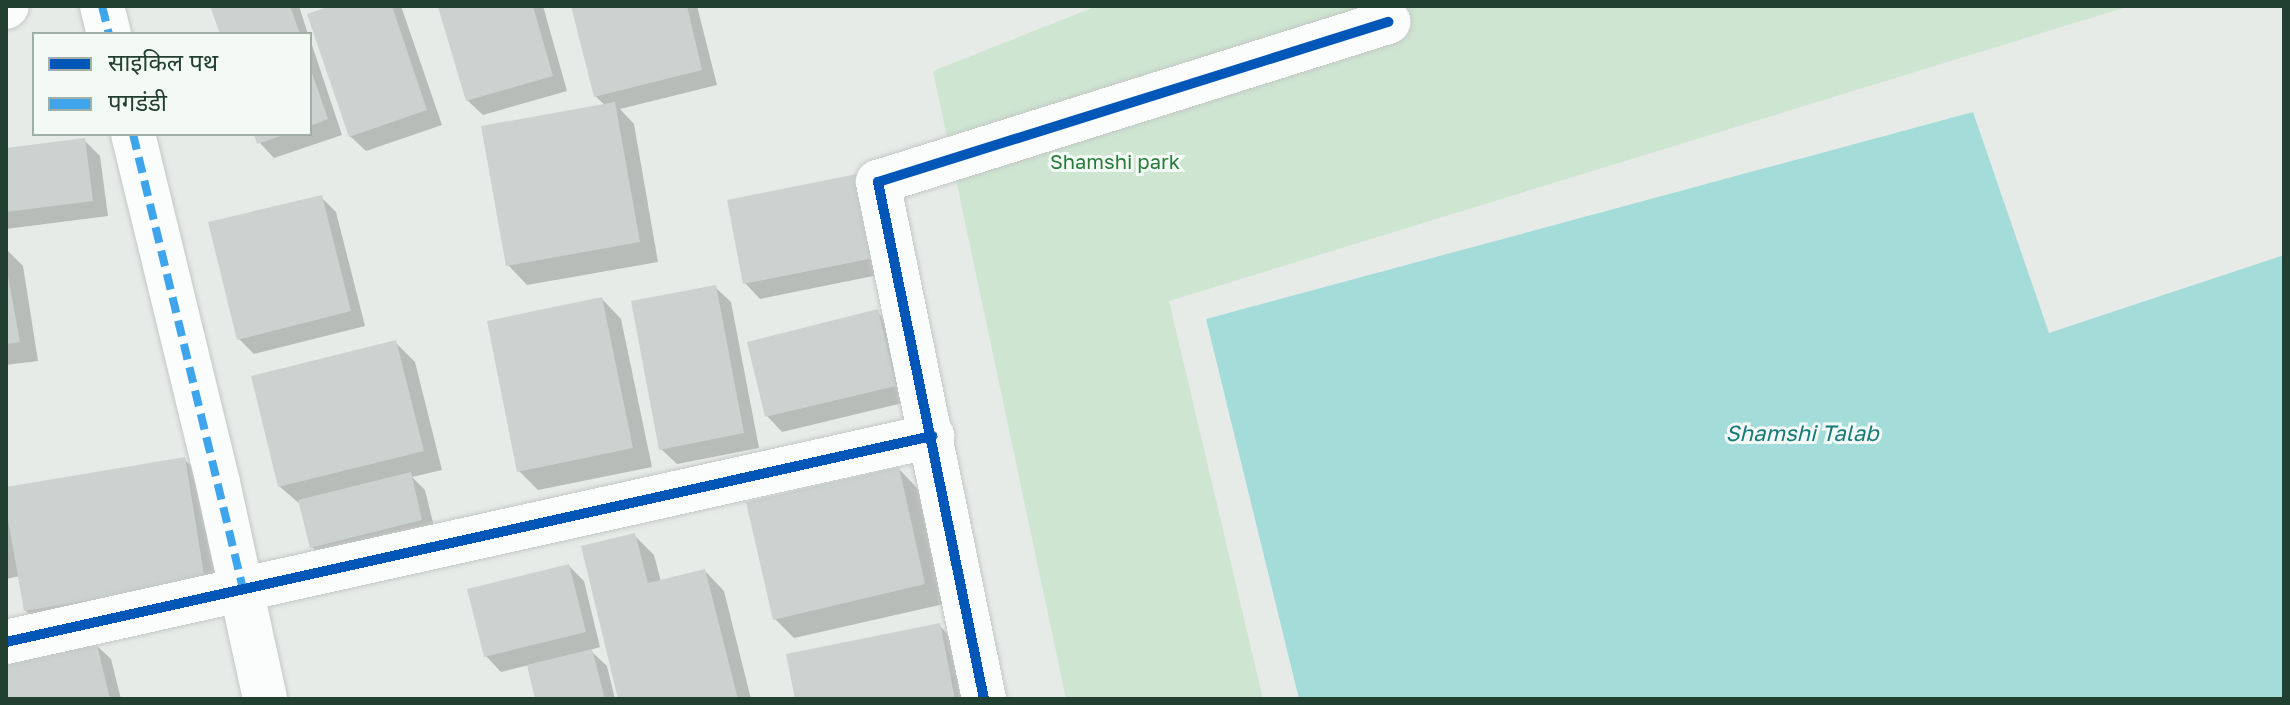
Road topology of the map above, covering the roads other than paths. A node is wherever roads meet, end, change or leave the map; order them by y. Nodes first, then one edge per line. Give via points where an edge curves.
1 (102, 6) edge
2 (1388, 22) dead end
3 (108, 32) edge
4 (133, 136) edge
5 (932, 436) junction
6 (243, 589) junction
7 (6, 642) edge
8 (265, 699) edge
9 (984, 699) edge

1 - 3 street
2 - 5 street via 878,182
4 - 6 street
5 - 6 street
5 - 9 street
6 - 7 street
6 - 8 street

